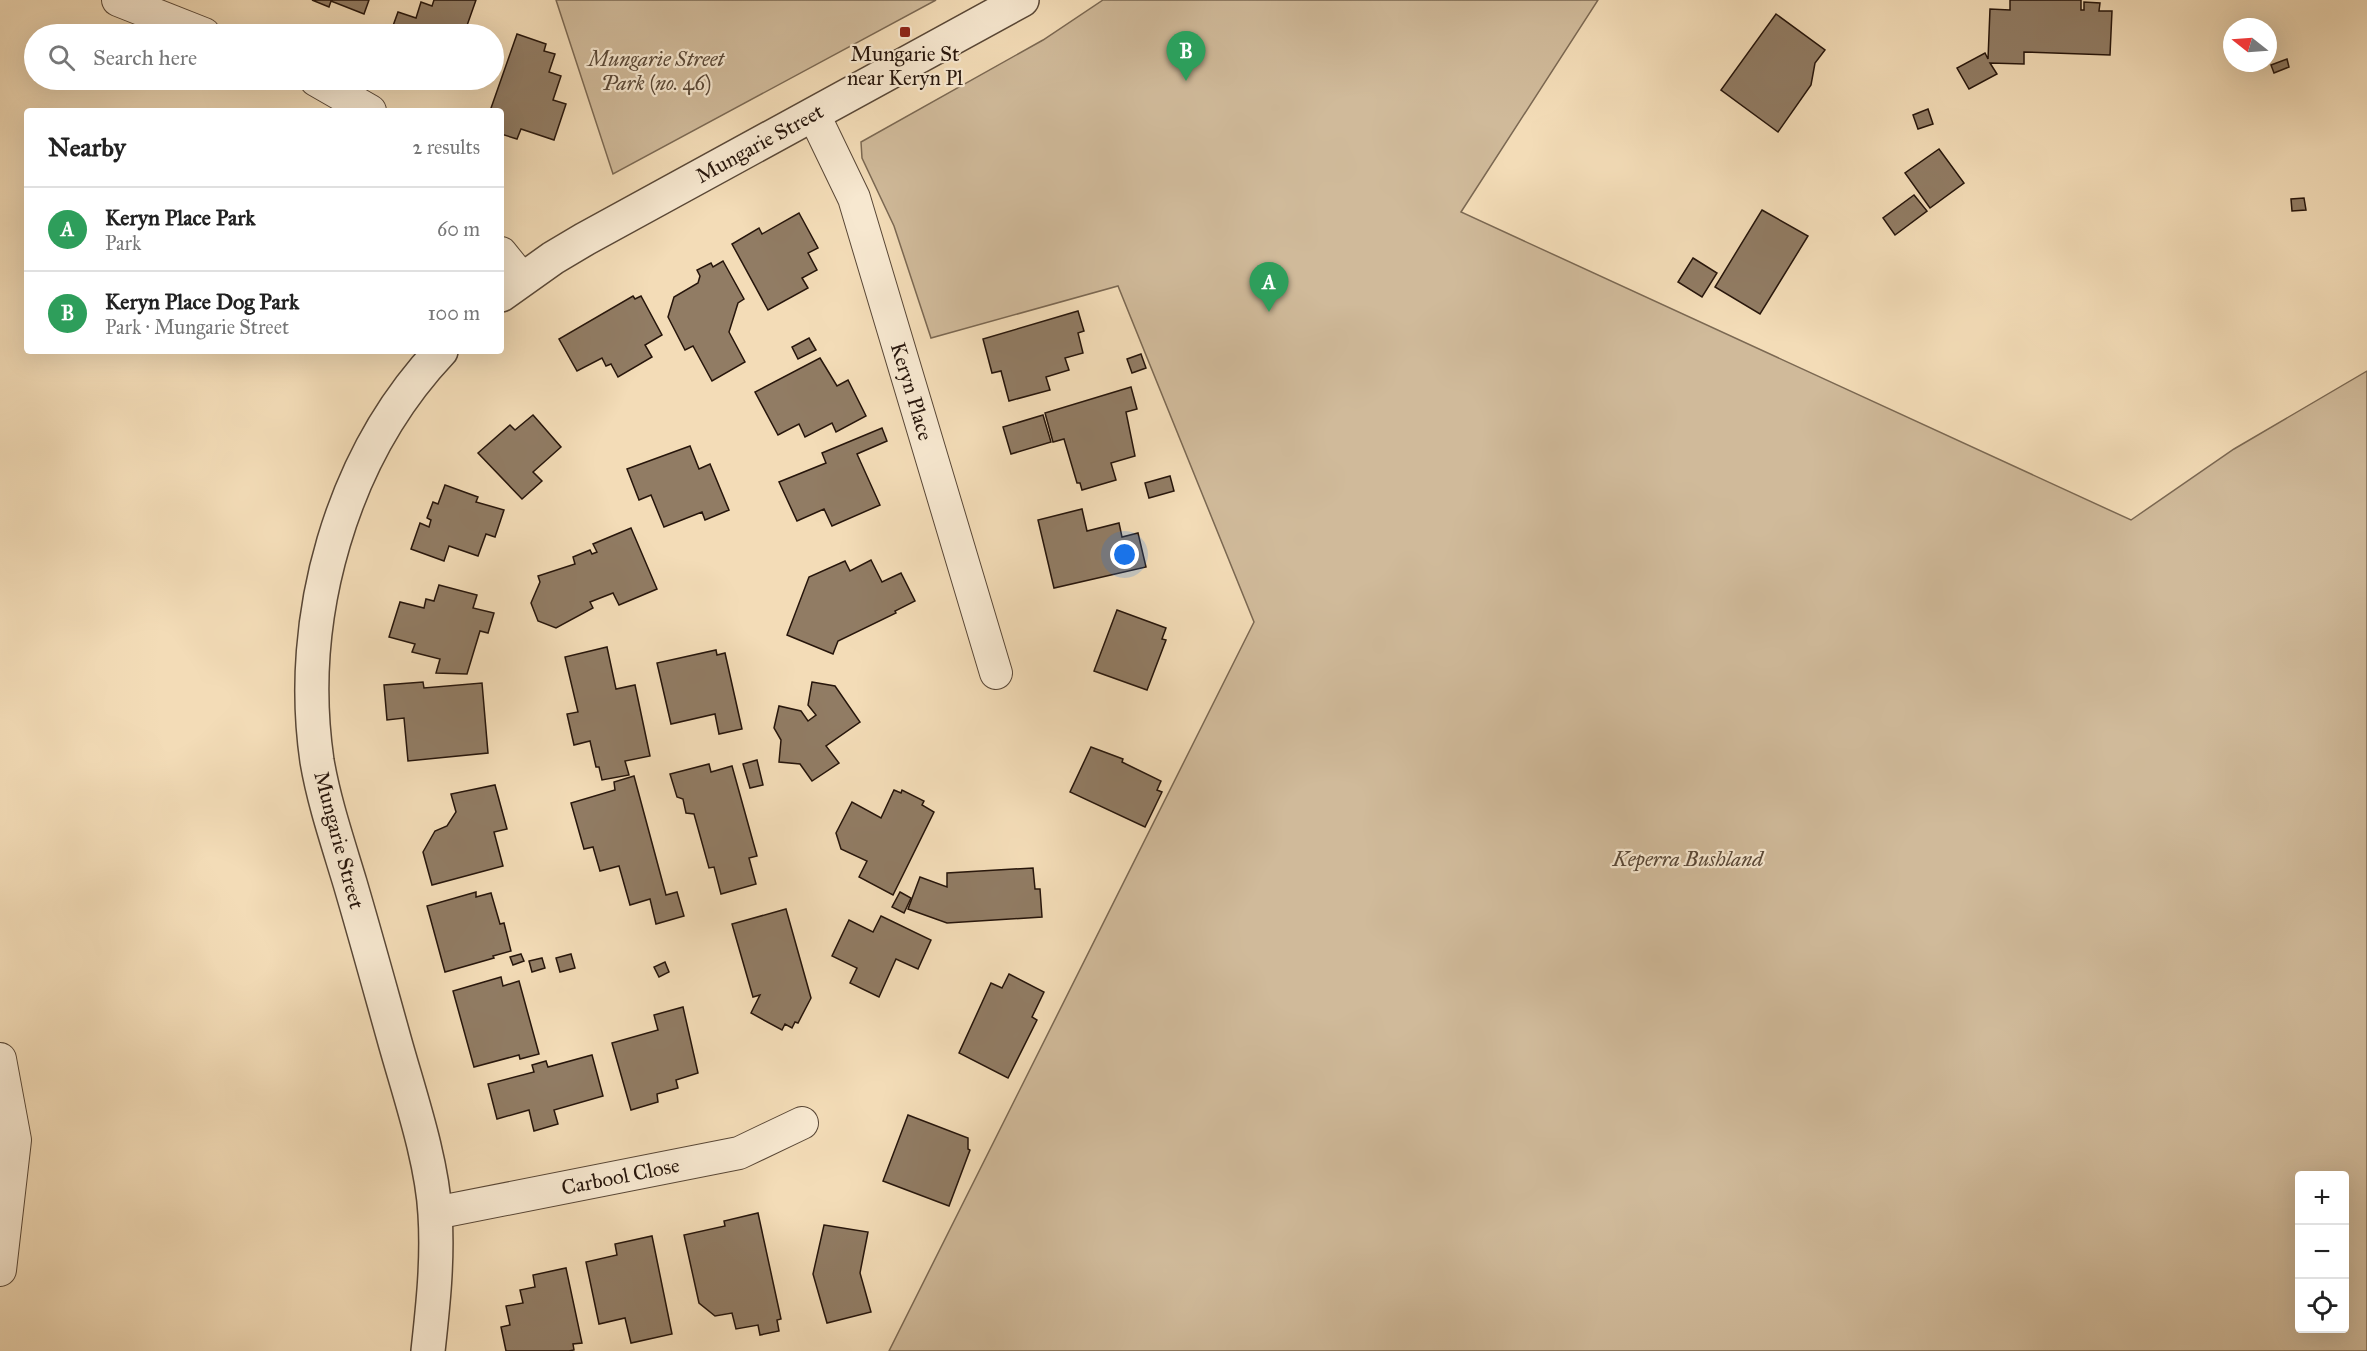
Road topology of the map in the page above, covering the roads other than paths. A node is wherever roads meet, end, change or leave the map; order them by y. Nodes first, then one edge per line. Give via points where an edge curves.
1 (118, 0) edge
2 (1022, 0) edge
3 (179, 24) edge
4 (333, 90) edge
5 (365, 108) edge
6 (814, 115) junction
7 (504, 263) edge
8 (511, 287) edge
9 (438, 354) edge
10 (996, 674) dead end
11 (0, 1059) edge
12 (802, 1124) dead end
13 (435, 1213) junction
14 (0, 1270) edge
15 (428, 1351) edge

1 - 3 street
2 - 6 street, Mungarie Street
4 - 5 street
6 - 8 street, Mungarie Street via 585,238
6 - 10 street, Keryn Place via 854,198
7 - 8 street
9 - 13 street, Mungarie Street via 381,431 343,514 322,595 313,689 318,764 408,1087
11 - 14 street via 15,1140
12 - 13 street, Carbool Close via 739,1153
13 - 15 street, Mungarie Street

